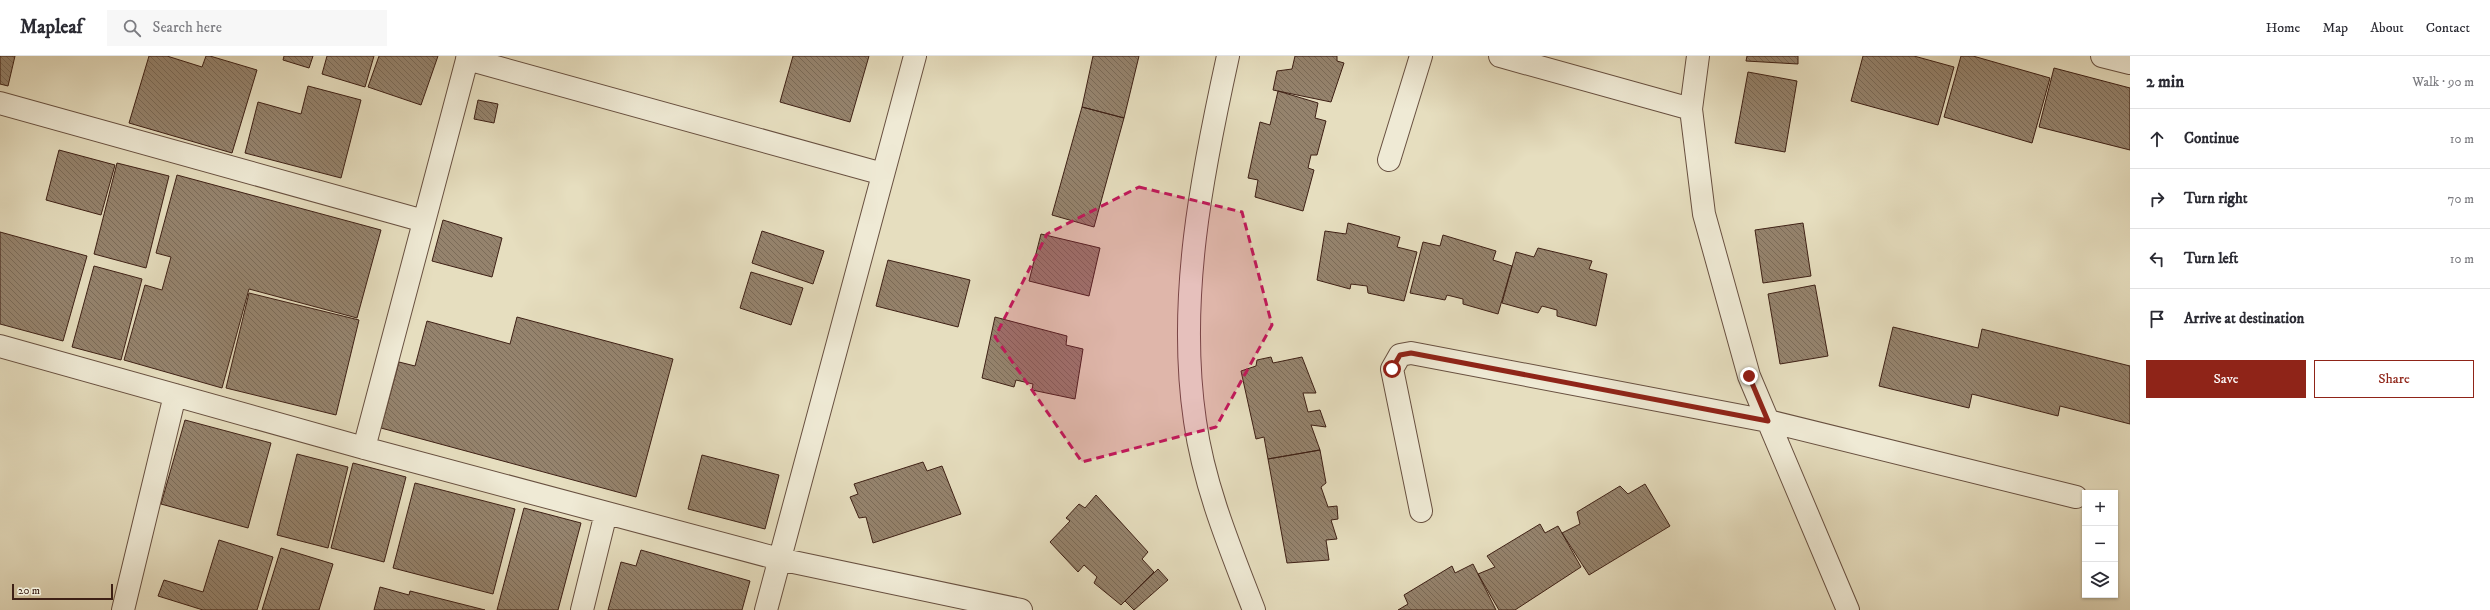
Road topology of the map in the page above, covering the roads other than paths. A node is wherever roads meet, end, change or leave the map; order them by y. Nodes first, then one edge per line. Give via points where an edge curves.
1 (915, 56) edge
2 (1228, 56) edge
3 (1420, 56) edge
4 (1500, 56) edge
5 (1698, 56) edge
6 (2102, 56) edge
7 (468, 58) edge
8 (2130, 63) edge
9 (0, 102) edge
10 (1691, 109) junction
11 (1389, 160) dead end
12 (883, 174) junction
13 (424, 221) junction
14 (0, 346) edge
15 (175, 396) junction
16 (1768, 421) junction
17 (364, 448) junction
18 (2076, 497) dead end
19 (1421, 511) dead end
20 (606, 513) junction
21 (779, 559) junction
22 (123, 610) edge
23 (582, 610) edge
24 (766, 610) edge
25 (1021, 610) edge
26 (1254, 610) edge
27 (1848, 610) edge

1 - 12 street
2 - 26 street via 1206,159 1194,252 1188,333 1198,436 1218,517
3 - 11 street
4 - 10 street
5 - 10 street
6 - 8 street
7 - 12 street
7 - 13 street
9 - 13 street
10 - 16 street via 1704,214 1749,376
12 - 21 street
13 - 17 street
14 - 15 street
15 - 17 street
15 - 22 street
16 - 18 street
16 - 19 street via 1411,353 1400,355 1392,369
16 - 27 street
17 - 20 street
20 - 21 street
20 - 23 street
21 - 24 street
21 - 25 street

